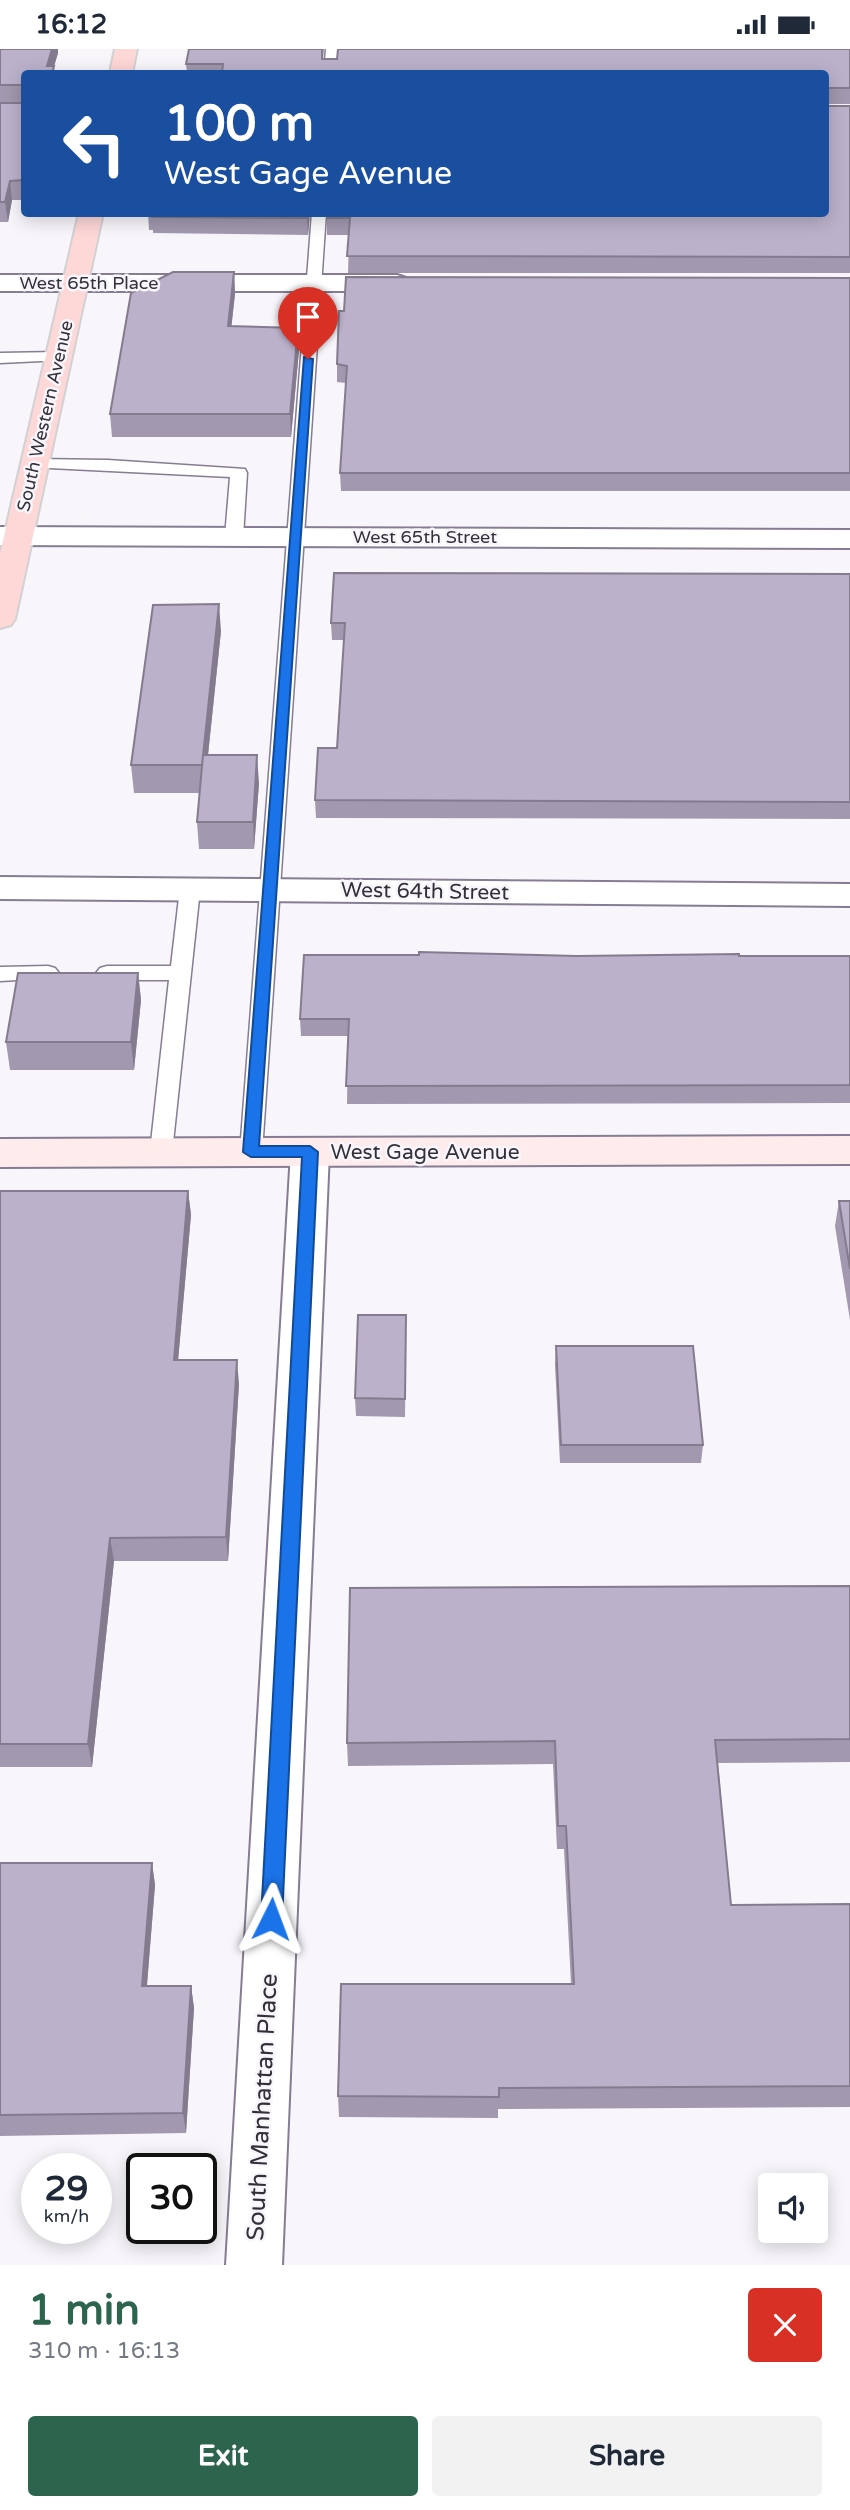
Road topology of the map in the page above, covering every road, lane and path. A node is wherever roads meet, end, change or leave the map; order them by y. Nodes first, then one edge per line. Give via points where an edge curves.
1 (126, 49) edge
2 (332, 49) edge
3 (122, 70) edge
4 (330, 70) edge
5 (90, 217) edge
6 (319, 217) edge
7 (0, 283) edge
8 (75, 283) junction
9 (313, 283) junction
10 (423, 283) edge
11 (58, 357) junction
12 (0, 358) edge
13 (35, 464) junction
14 (9, 536) edge
15 (234, 537) junction
16 (296, 537) junction
17 (850, 539) edge
18 (0, 619) edge
19 (0, 888) edge
20 (190, 889) junction
21 (269, 890) junction
22 (850, 895) edge
23 (181, 973) junction
24 (0, 974) edge
25 (850, 1150) edge
26 (161, 1152) junction
27 (251, 1152) junction
28 (310, 1152) junction
29 (0, 1153) edge
30 (254, 2265) edge

1 - 3 main road
2 - 4 lane
5 - 8 main road, South Western Avenue
6 - 9 lane
7 - 8 street, West 65th Place
8 - 9 street, West 65th Place
8 - 11 main road, South Western Avenue
9 - 10 street, West 65th Place
9 - 16 lane
11 - 12 lane
11 - 13 main road, South Western Avenue
13 - 14 main road, South Western Avenue
13 - 15 lane via 239,473
14 - 15 street, West 65th Street
14 - 18 main road, South Western Avenue
15 - 16 street, West 65th Street
16 - 17 street, West 65th Street
16 - 21 lane
19 - 20 street, West 64th Street
20 - 21 street, West 64th Street
20 - 23 lane
21 - 22 street, West 64th Street
21 - 27 lane
23 - 24 lane
23 - 26 lane
25 - 28 street, West Gage Avenue
26 - 27 street, West Gage Avenue
26 - 29 street, West Gage Avenue
27 - 28 street, West Gage Avenue
28 - 30 street, South Manhattan Place

